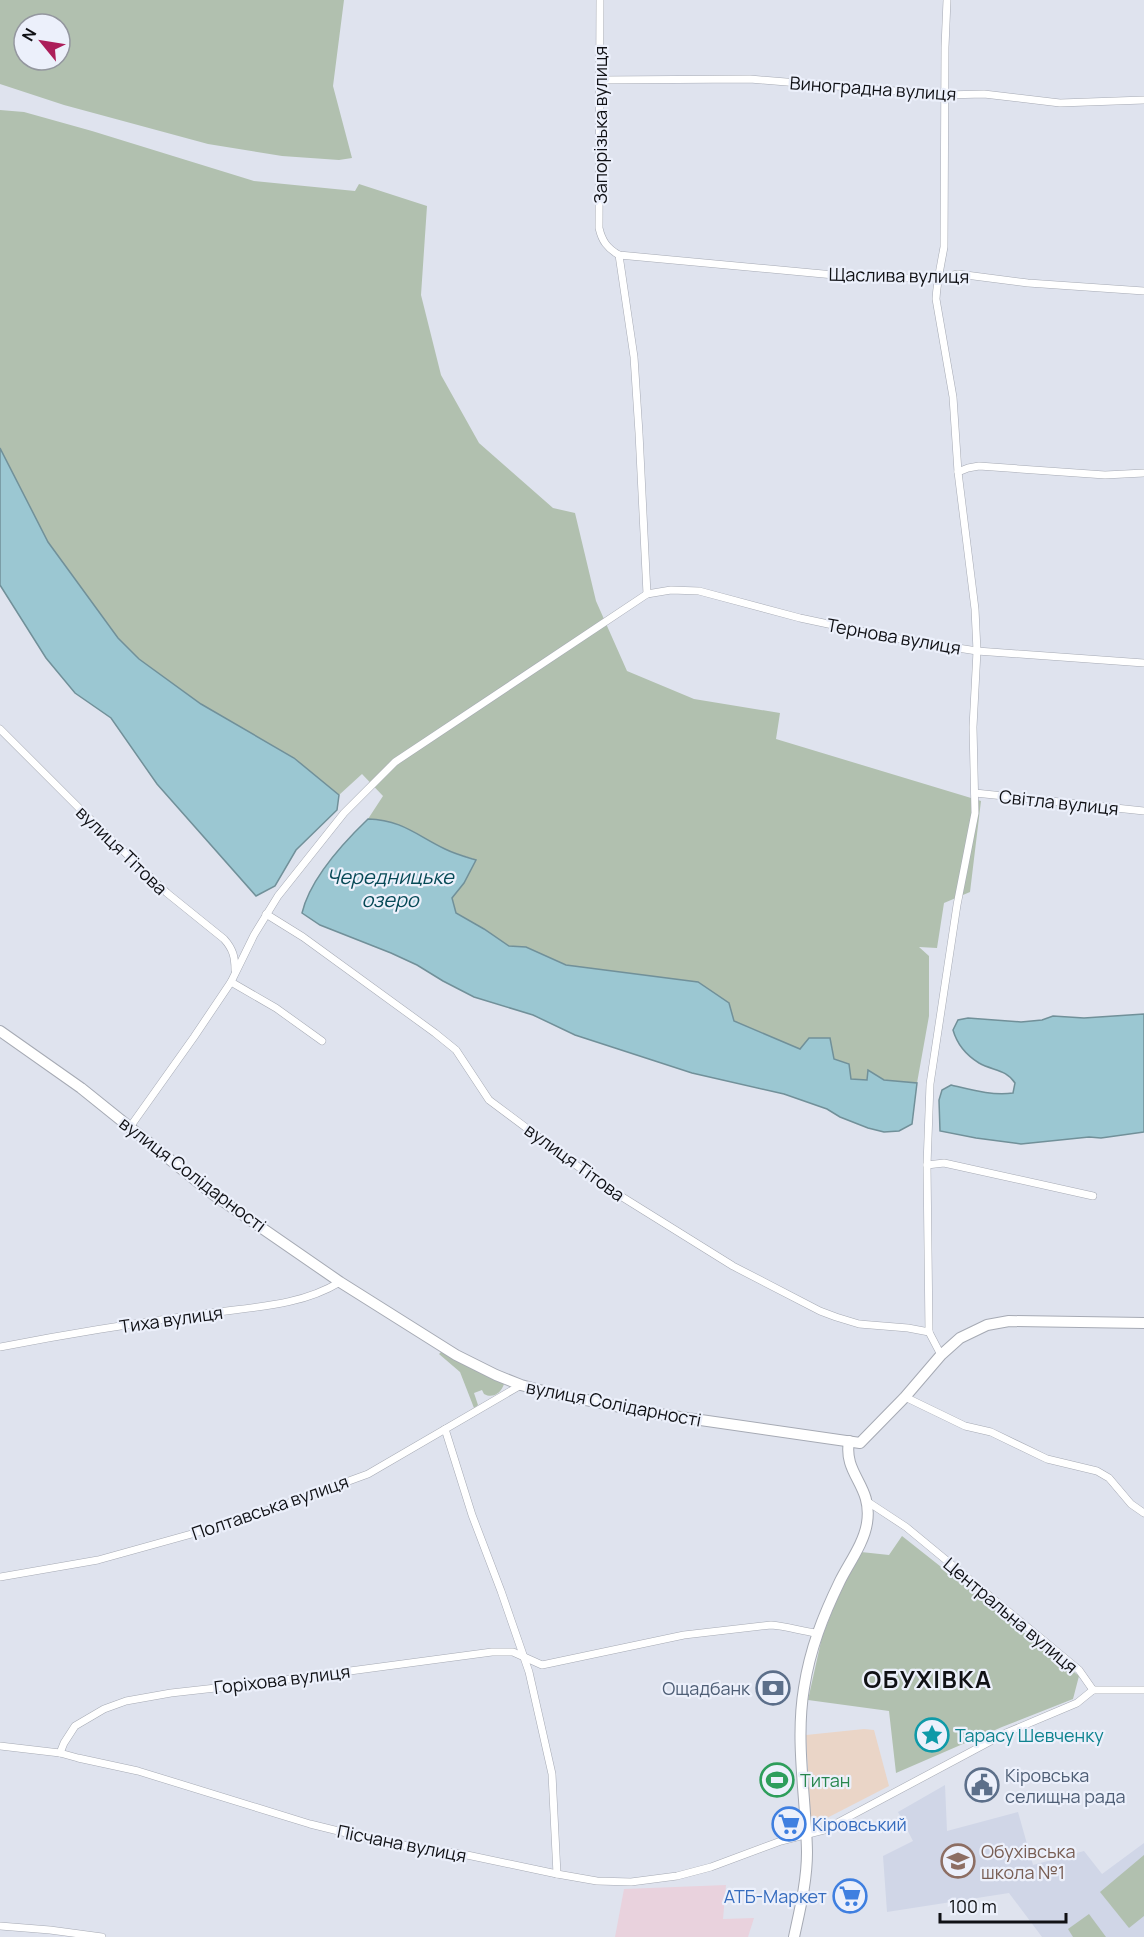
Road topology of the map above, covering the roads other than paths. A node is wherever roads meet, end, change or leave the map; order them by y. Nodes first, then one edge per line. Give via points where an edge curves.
1 (600, 0) edge
2 (947, 0) edge
3 (601, 80) junction
4 (945, 94) junction
5 (1144, 100) edge
6 (608, 248) joint
7 (619, 255) junction
8 (939, 278) junction
9 (1144, 291) edge
10 (958, 472) junction
11 (1144, 473) edge
12 (647, 594) junction
13 (977, 651) junction
14 (1144, 663) edge
15 (0, 729) edge
16 (975, 793) junction
17 (1144, 811) edge
18 (266, 914) junction
19 (235, 972) junction
20 (231, 982) junction
21 (0, 1031) edge
22 (321, 1041) dead end
23 (130, 1127) junction
24 (927, 1165) junction
25 (1093, 1196) dead end
26 (340, 1282) junction
27 (1144, 1323) edge
28 (929, 1332) junction
29 (0, 1347) edge
30 (941, 1355) junction
31 (521, 1385) junction
32 (905, 1397) junction
33 (445, 1429) junction
34 (849, 1442) junction
35 (868, 1502) junction
36 (1144, 1513) edge
37 (1, 1576) edge
38 (816, 1633) junction
39 (524, 1658) junction
40 (1093, 1690) junction
41 (1144, 1690) edge
42 (0, 1746) edge
43 (60, 1753) junction
44 (805, 1834) junction
45 (557, 1874) junction
46 (0, 1926) edge
47 (102, 1937) edge
48 (794, 1937) edge

1 - 3 street, Запорізька вулиця
2 - 4 street
3 - 4 street, Виноградна вулиця via 750,79
3 - 6 street, Запорізька вулиця via 599,228
4 - 5 street, Виноградна вулиця via 1060,102
4 - 8 street via 944,247
6 - 7 street, Щаслива вулиця
7 - 8 street, Щаслива вулиця via 866,278
7 - 12 street via 634,357
8 - 9 street, Щаслива вулиця via 958,274
8 - 10 street via 936,299 953,397
10 - 11 street via 979,466 1105,475
10 - 13 street
12 - 13 street, Тернова вулиця via 699,591 800,618
12 - 18 street via 395,762 344,813
13 - 14 street, Тернова вулиця
13 - 16 street
15 - 19 street, вулиця Тітова via 167,893 224,939 234,954
16 - 17 street, Світла вулиця
16 - 24 street via 975,813 930,1084
18 - 19 street
18 - 28 street, вулиця Тітова via 435,1033 456,1050 489,1100 637,1207 733,1266 820,1311 859,1324
19 - 20 street
20 - 22 street
20 - 23 street
21 - 23 main road, вулиця Солідарності
23 - 26 main road, вулиця Солідарності via 214,1195
24 - 25 street via 944,1163
24 - 28 street
26 - 29 street, Тиха вулиця via 308,1298
26 - 31 main road, вулиця Солідарності via 456,1355
27 - 30 main road via 1009,1321 973,1331
28 - 30 street
30 - 32 main road
31 - 33 street, Полтавська вулиця
31 - 34 main road, вулиця Солідарності via 645,1412
32 - 34 main road via 860,1443
32 - 36 street via 1047,1459 1097,1471
33 - 37 street, Полтавська вулиця via 368,1474 242,1520 98,1560
33 - 39 street
34 - 35 main road via 848,1459
35 - 38 main road via 867,1525
35 - 40 street, Центральна вулиця via 906,1527 1043,1640 1078,1670
38 - 39 street, Горіхова вулиця via 771,1625 684,1635 542,1665
38 - 44 main road via 801,1707
39 - 43 street, Горіхова вулиця via 513,1652 492,1652 126,1701 75,1726
39 - 45 street via 552,1774
40 - 41 street
40 - 44 street, Центральна вулиця via 1077,1703 1006,1733 824,1830
42 - 43 street, Пісчана вулиця
43 - 45 street, Пісчана вулиця via 138,1771 310,1824 383,1842
44 - 45 street, Пісчана вулиця via 711,1867 649,1881 597,1881
44 - 48 main road via 806,1876
46 - 47 street

